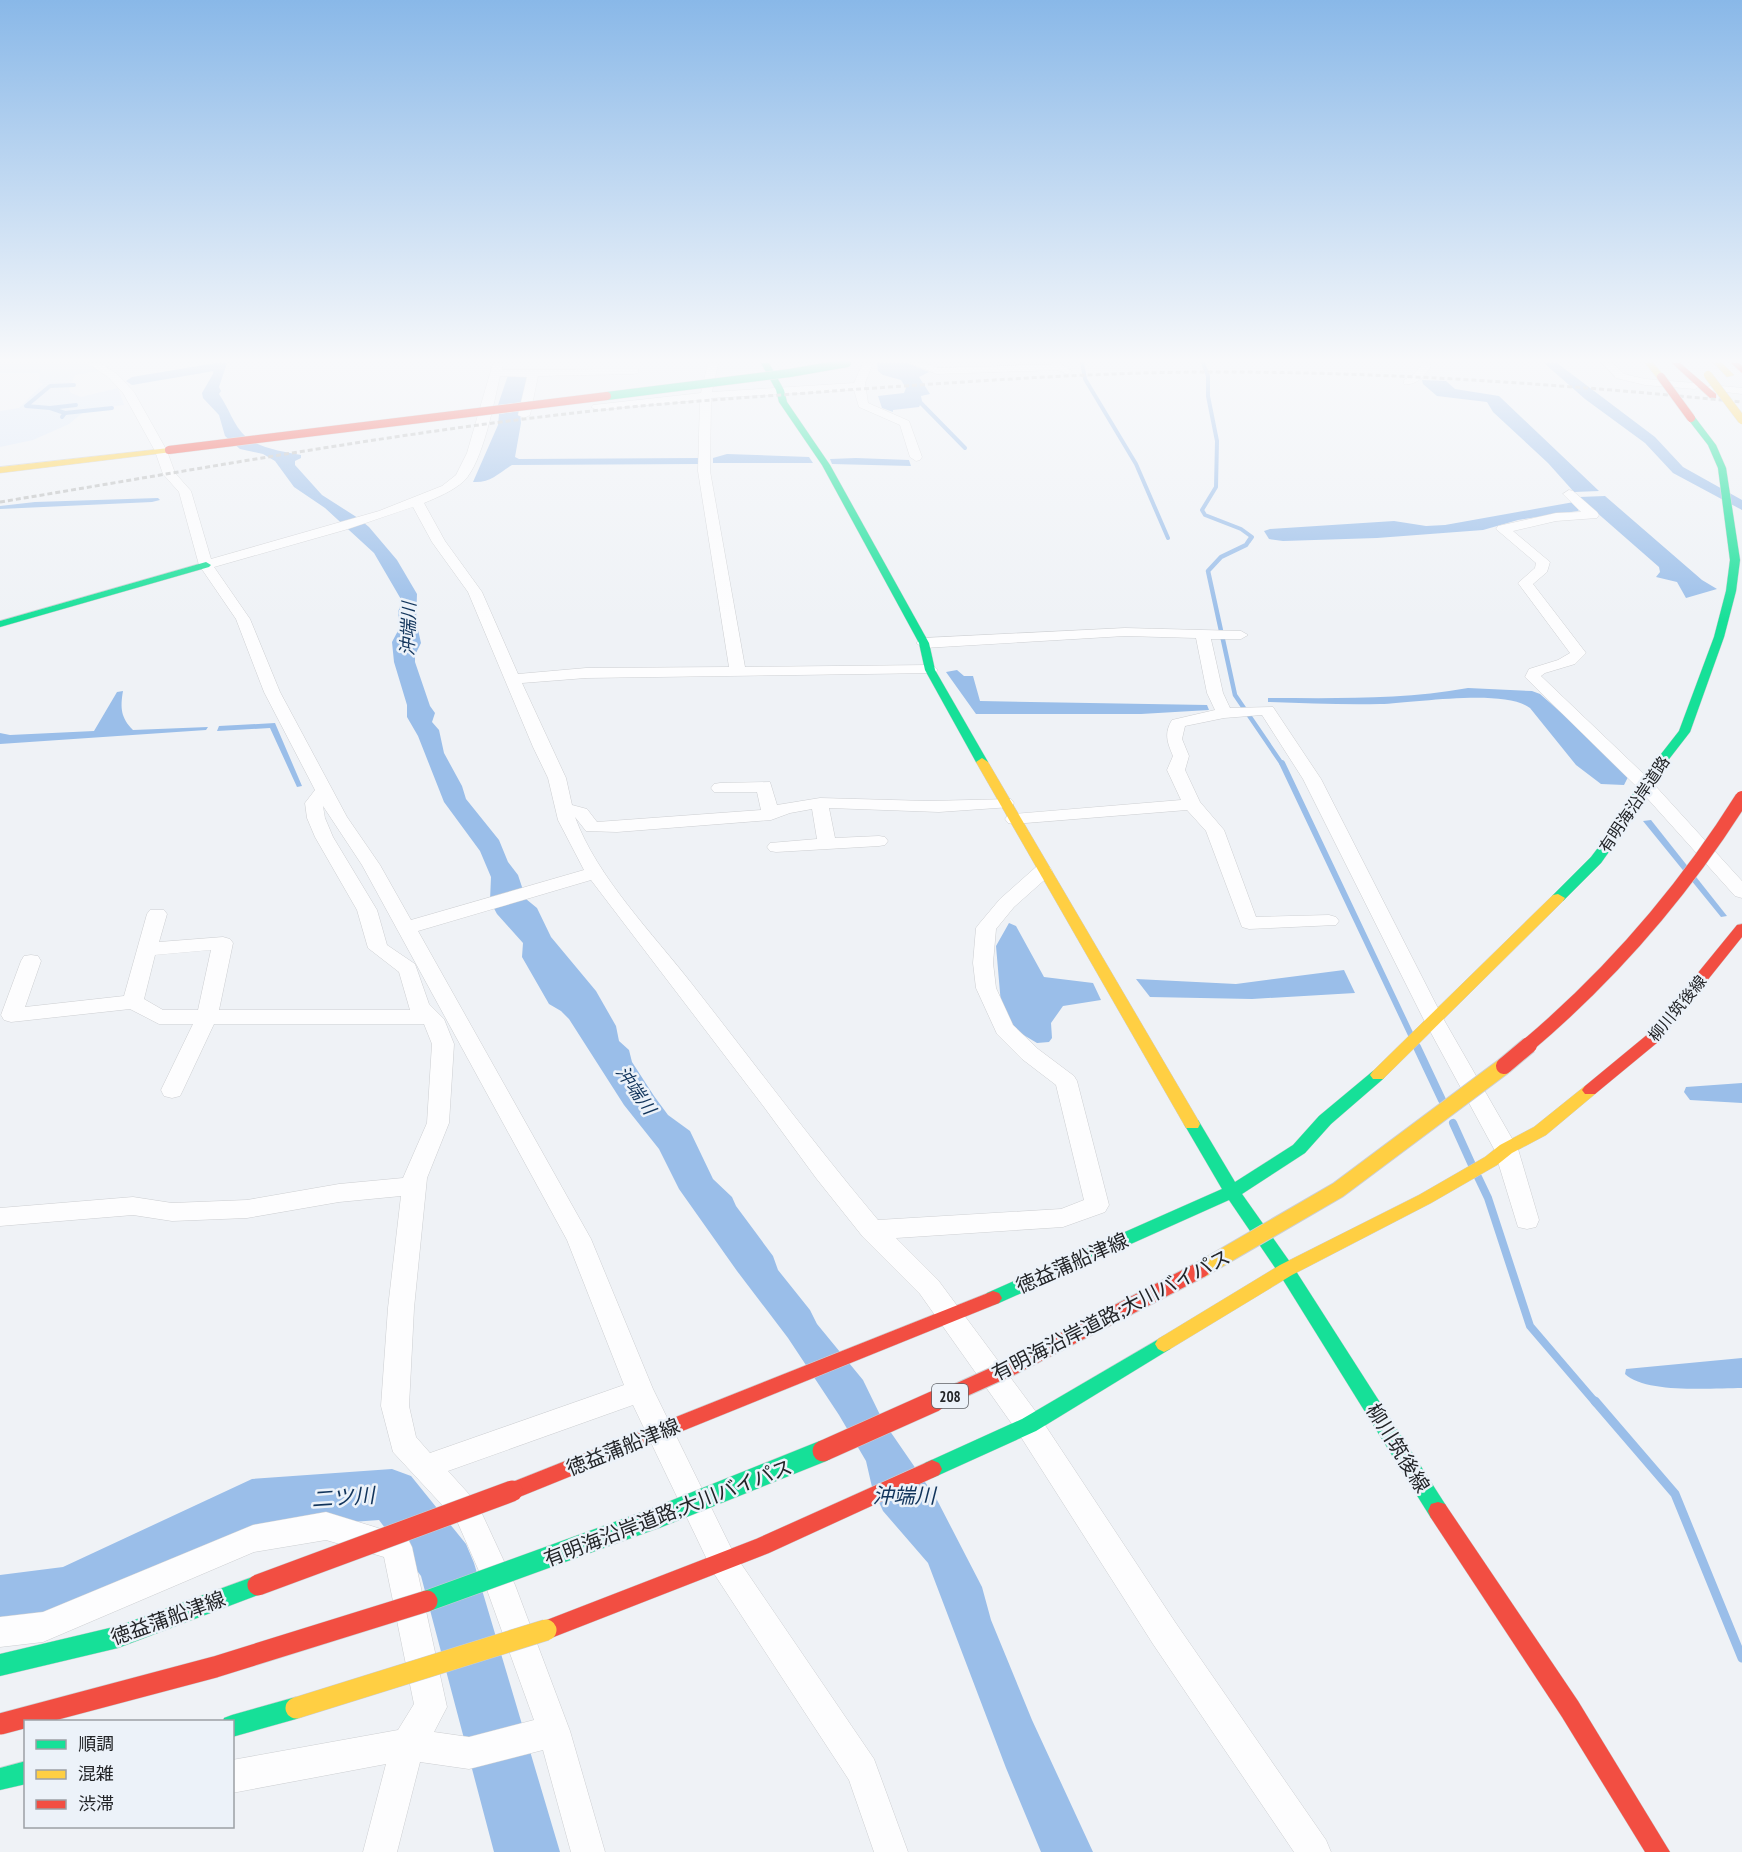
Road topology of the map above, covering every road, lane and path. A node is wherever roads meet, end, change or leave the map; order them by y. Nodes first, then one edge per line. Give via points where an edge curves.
1 (170, 449) edge
2 (475, 449) edge
3 (704, 449) edge
4 (815, 449) edge
5 (914, 449) edge
6 (1714, 449) edge
7 (165, 450) junction
8 (916, 457) dead end
9 (0, 470) edge
10 (1569, 494) dead end
11 (417, 502) junction
12 (1736, 530) edge
13 (212, 563) junction
14 (0, 624) edge
15 (1207, 634) junction
16 (1236, 635) dead end
17 (924, 643) junction
18 (930, 670) junction
19 (738, 672) junction
20 (513, 679) junction
21 (1230, 713) junction
22 (1644, 784) junction
23 (720, 788) dead end
24 (324, 789) junction
25 (1742, 798) edge
26 (1192, 804) junction
27 (820, 805) junction
28 (565, 808) junction
29 (1009, 811) junction
30 (771, 815) junction
31 (1742, 819) edge
32 (879, 841) dead end
33 (826, 844) junction
34 (776, 847) dead end
35 (1043, 871) junction
36 (587, 875) junction
37 (1700, 884) dead end
38 (1742, 892) edge
39 (157, 914) dead end
40 (1329, 921) dead end
41 (414, 926) junction
42 (1742, 928) edge
43 (147, 949) junction
44 (31, 962) dead end
45 (1629, 968) dead end
46 (1605, 993) dead end
47 (134, 1002) junction
48 (207, 1017) junction
49 (429, 1017) junction
50 (1434, 1020) junction
51 (1565, 1031) dead end
52 (172, 1090) dead end
53 (1471, 1109) dead end
54 (1432, 1137) dead end
55 (1499, 1155) junction
56 (414, 1186) junction
57 (1232, 1192) junction
58 (0, 1217) edge
59 (1527, 1220) dead end
60 (872, 1230) junction
61 (1255, 1256) dead end
62 (1286, 1270) junction
63 (943, 1318) junction
64 (1018, 1380) dead end
65 (640, 1391) junction
66 (986, 1395) dead end
67 (1029, 1425) junction
68 (660, 1433) junction
69 (425, 1467) junction
70 (716, 1514) dead end
71 (693, 1523) dead end
72 (723, 1562) junction
73 (515, 1590) dead end
74 (493, 1597) dead end
75 (427, 1618) dead end
76 (405, 1626) dead end
77 (0, 1632) edge
78 (0, 1665) edge
79 (0, 1724) edge
80 (234, 1724) edge
81 (554, 1731) junction
82 (408, 1744) junction
83 (24, 1773) edge
84 (234, 1777) edge
85 (0, 1779) edge
86 (380, 1852) edge
87 (588, 1852) edge
88 (891, 1852) edge
89 (1314, 1852) edge
90 (1658, 1852) edge

1 - 7 main road, bridge
2 - 11 street via 461,478
3 - 19 street via 704,471
4 - 17 main road, 柳川筑後線
5 - 8 street
6 - 12 main road, 有明海沿岸道路, bridge via 1722,468 1726,512
7 - 9 main road
7 - 13 street via 169,474 185,491
10 - 22 street via 1592,515 1503,529 1543,562 1542,569 1526,583 1578,653 1564,663 1542,667 1533,677
11 - 13 street
11 - 20 street via 439,542 475,592
12 - 22 main road, 有明海沿岸道路 via 1731,591 1705,681 1684,732
13 - 14 main road
13 - 24 street via 243,619 272,692
15 - 16 street
15 - 17 street via 1125,632
15 - 21 street via 1215,693
17 - 18 main road, 柳川筑後線
18 - 19 street
18 - 29 main road, 柳川筑後線
19 - 20 street via 586,673
20 - 28 street via 557,778
21 - 26 street via 1178,723 1175,729 1180,756 1176,770
21 - 50 street via 1267,710 1312,779
22 - 38 street
22 - 50 main road, 有明海沿岸道路 via 1596,860
23 - 30 street via 764,786
24 - 41 street
24 - 49 street via 314,803 324,837 367,910 378,948 408,969 419,1007
25 - 79 main road, 有明海沿岸道路;大川バイパス / 208, bridge via 1721,837 1683,888 1571,1010 1461,1101 1333,1194 1194,1274 1022,1364 807,1459 545,1561 242,1660
26 - 29 street
26 - 40 street via 1215,830 1250,923
27 - 29 street
27 - 30 street via 781,808
27 - 33 street
28 - 30 street via 581,813 592,827
28 - 36 street
29 - 35 main road, 柳川筑後線
31 - 37 main road
32 - 33 street
33 - 34 street
35 - 57 main road, 柳川筑後線
35 - 60 street via 986,928 986,988 1004,1029 1066,1081 1097,1205 1063,1218
36 - 41 street
36 - 60 street via 752,1074
39 - 43 street
41 - 65 street via 579,1239
42 - 55 main road, 柳川筑後線 via 1653,1038 1540,1131
43 - 47 street
43 - 48 street via 223,943
44 - 47 street via 11,1015
45 - 46 main road
47 - 48 street via 159,1017
48 - 49 street
48 - 52 street
49 - 56 street via 437,1024 443,1044 438,1123
50 - 55 street
50 - 57 main road, 有明海沿岸道路 via 1368,1085 1325,1120 1299,1149
51 - 53 main road
54 - 61 main road, 有明海沿岸道路;大川バイパス via 1345,1201
55 - 59 street
55 - 62 main road, 柳川筑後線 via 1425,1199
56 - 58 street via 339,1192 247,1209 172,1212 133,1206
56 - 69 street via 395,1406 403,1443
57 - 62 main road, 柳川筑後線
57 - 63 main road, 徳益蒲船津線
60 - 63 street via 929,1287
62 - 67 main road
62 - 90 main road, 柳川筑後線
63 - 67 street
63 - 68 main road, 徳益蒲船津線
64 - 66 main road, 有明海沿岸道路;大川バイパス / 208
65 - 68 street
65 - 69 street
67 - 72 main road
67 - 89 street via 1164,1633
68 - 72 street
68 - 78 main road, 徳益蒲船津線, bridge via 118,1637
69 - 81 street via 467,1512 500,1585
70 - 71 main road, 有明海沿岸道路;大川バイパス
72 - 80 main road, bridge via 546,1630
72 - 88 street via 862,1772
73 - 74 main road
75 - 76 main road
77 - 82 street via 43,1627 253,1539 326,1526 397,1547 431,1707
81 - 82 street via 469,1753
81 - 87 street
82 - 84 street
82 - 86 street
83 - 85 main road

